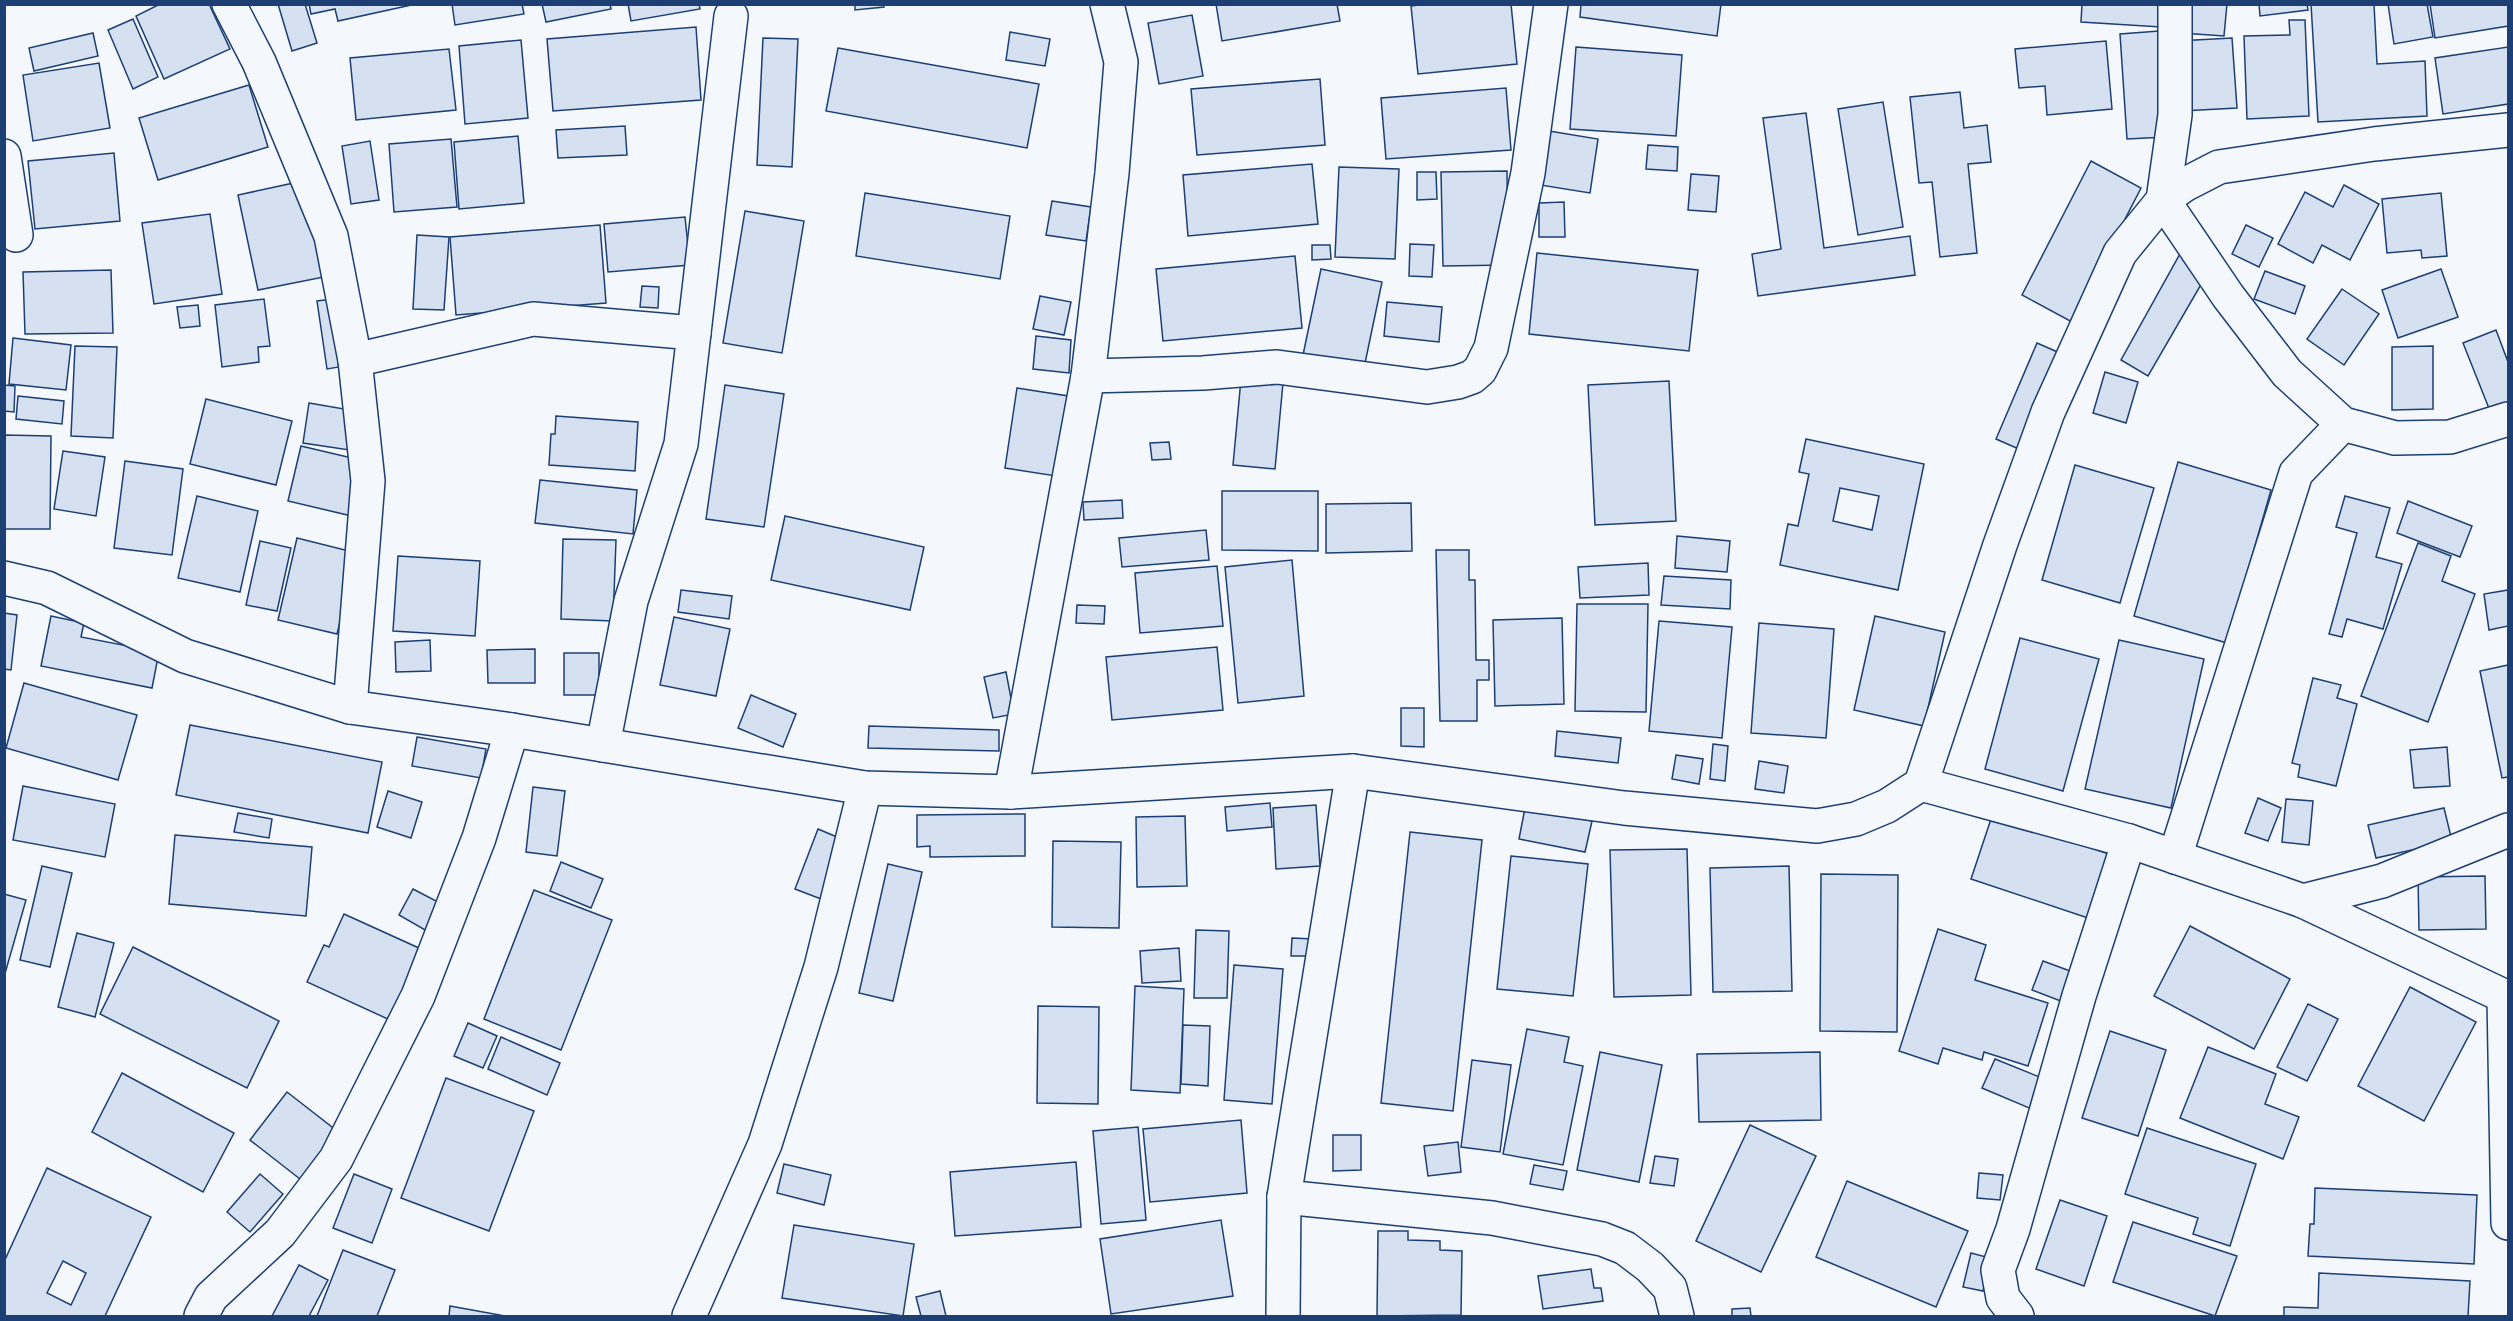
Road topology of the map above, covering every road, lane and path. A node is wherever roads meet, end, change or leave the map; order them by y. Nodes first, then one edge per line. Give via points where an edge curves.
1 (229, 4) edge
2 (1107, 4) edge
3 (1551, 4) edge
4 (2175, 4) edge
5 (731, 16) dead end
6 (2508, 130) edge
7 (4, 156) edge
8 (2163, 200) junction
9 (15, 235) dead end
10 (694, 333) junction
11 (355, 360) junction
12 (1088, 376) junction
13 (2508, 419) edge
14 (2343, 424) junction
15 (4, 578) edge
16 (350, 707) junction
17 (512, 730) junction
18 (603, 745) junction
19 (1353, 771) junction
20 (1921, 784) junction
21 (865, 788) junction
22 (1011, 792) junction
23 (2508, 830) edge
24 (2129, 841) junction
25 (2175, 857) junction
26 (2303, 901) junction
27 (2506, 998) edge
28 (1284, 1197) junction
29 (2508, 1224) edge
30 (201, 1317) edge
31 (689, 1317) edge
32 (1283, 1317) edge
33 (1677, 1317) edge
34 (2017, 1317) edge

1 - 11 street via 259,62 331,236
2 - 12 street via 1121,62
3 - 12 street via 1528,174 1491,348 1472,377 1427,387 1277,367
4 - 8 street via 2175,115
5 - 10 street
6 - 8 street via 2374,144 2219,167 2184,184
7 - 9 street
8 - 14 street via 2228,296 2287,373
8 - 20 street via 2120,253 2048,412
10 - 11 street via 533,319
10 - 18 street via 681,444 631,601
11 - 16 street via 368,481
12 - 22 street
13 - 14 street via 2450,437 2395,438
14 - 25 street via 2296,473
15 - 16 street via 47,588 185,656
16 - 17 street
17 - 18 street
17 - 30 street via 480,838 418,996 336,1159 280,1233 211,1297
18 - 21 street
19 - 20 street via 1624,808 1817,826 1866,815
19 - 22 street
19 - 28 street
20 - 24 street
21 - 22 street
21 - 31 street via 820,967 765,1144
23 - 26 street via 2382,881
24 - 25 street
24 - 34 street via 1998,1270 2003,1298
25 - 26 street
26 - 27 street
27 - 29 street
28 - 32 street
28 - 33 street via 1492,1218 1602,1239 1625,1248 1650,1267 1670,1288

